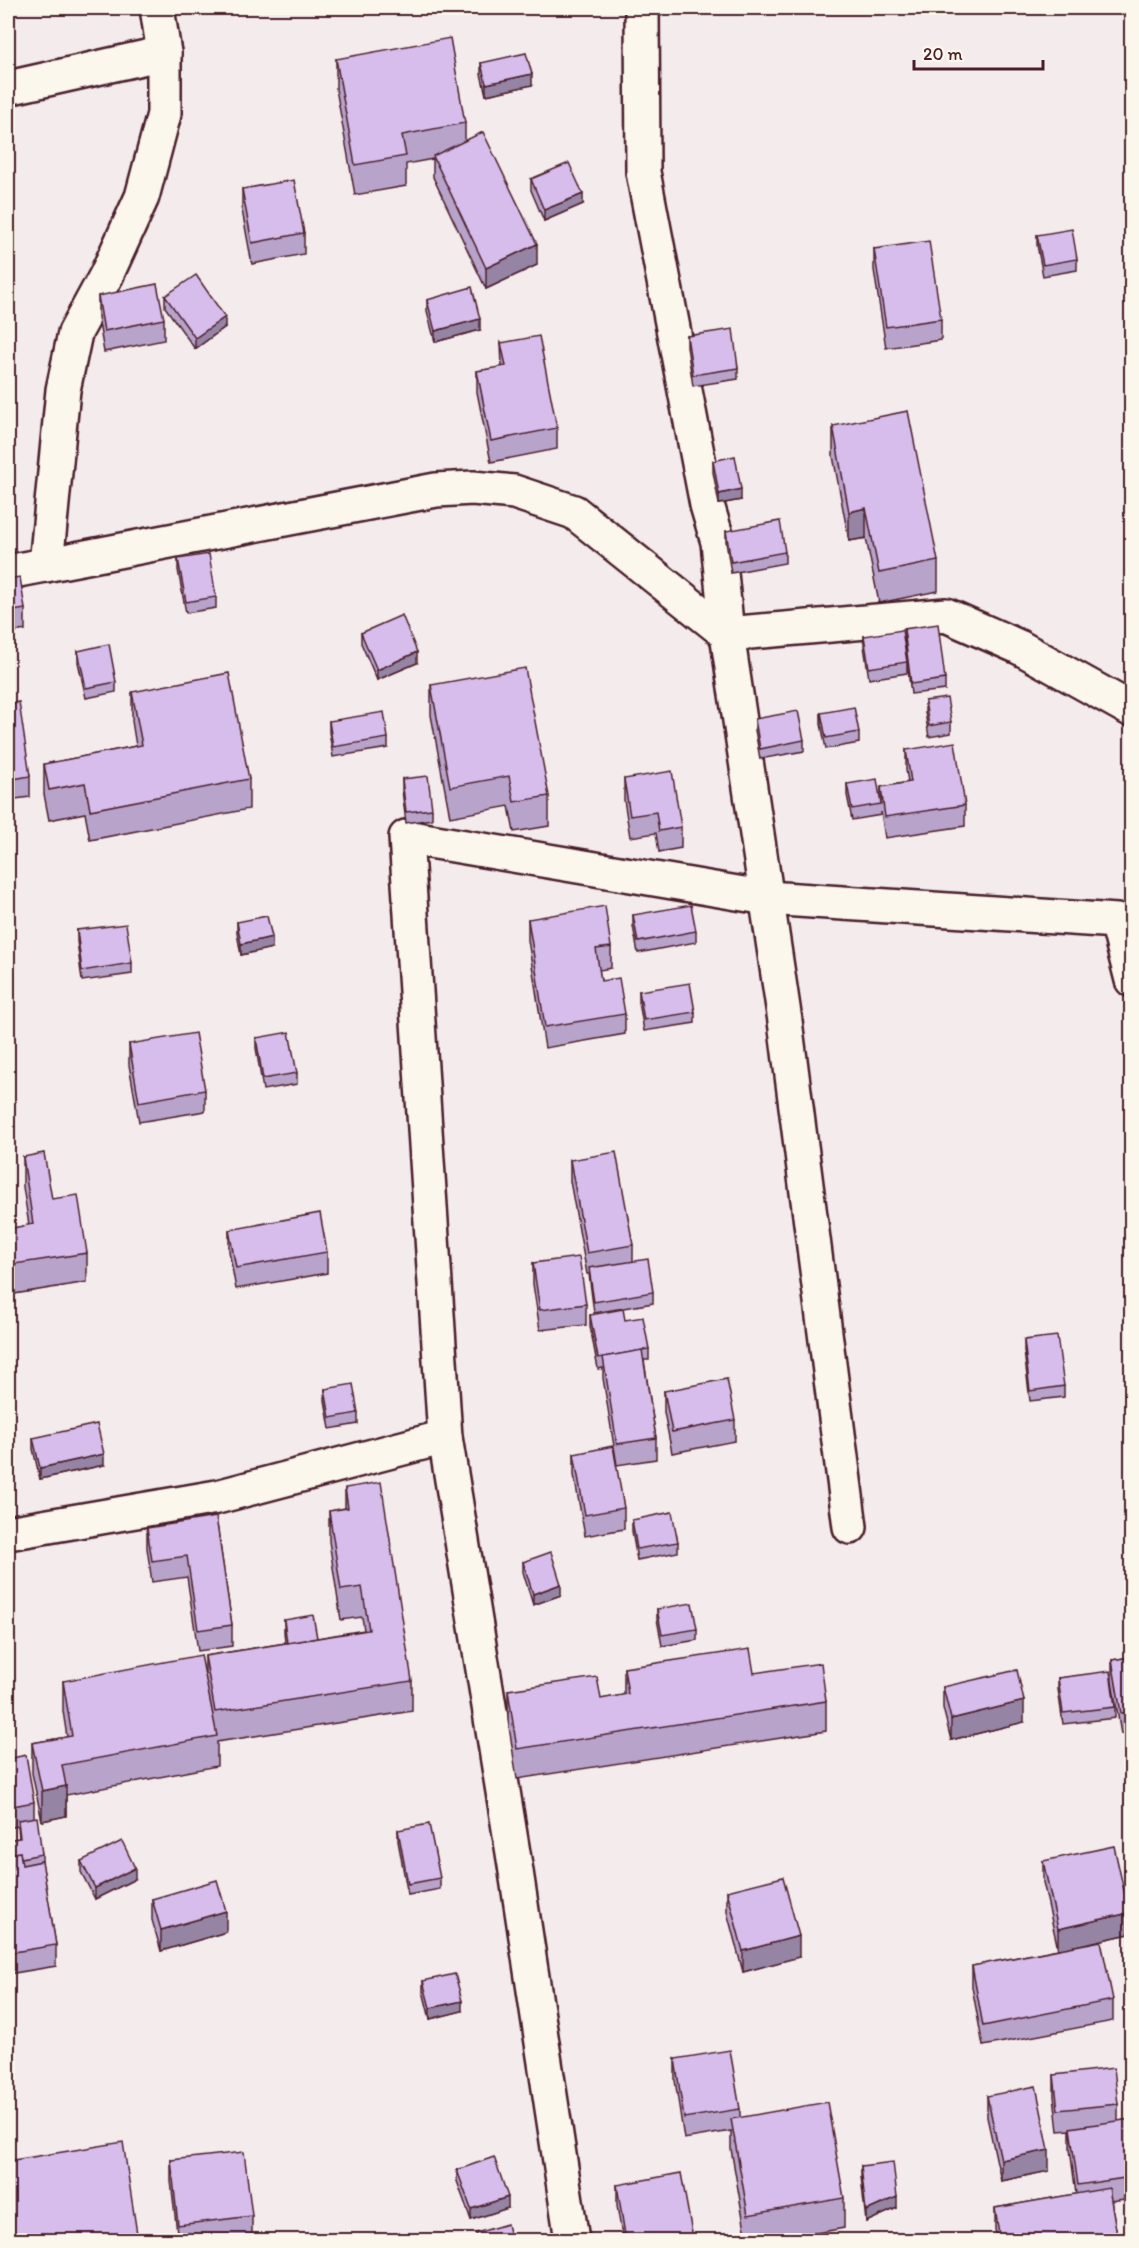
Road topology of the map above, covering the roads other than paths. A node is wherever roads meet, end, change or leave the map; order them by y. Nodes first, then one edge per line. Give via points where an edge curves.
1 (157, 8) edge
2 (642, 8) edge
3 (164, 53) junction
4 (8, 88) edge
5 (46, 565) junction
6 (8, 572) edge
7 (727, 634) junction
8 (1131, 710) edge
9 (767, 898) junction
10 (1131, 980) edge
11 (445, 1437) junction
12 (850, 1527) dead end
13 (8, 1533) edge
14 (572, 2241) edge

1 - 3 street
2 - 7 street via 643,172 707,505 718,542
3 - 4 street
3 - 5 street via 164,114 142,198 75,333 63,390
5 - 6 street
5 - 7 street via 436,490 514,492 574,512
7 - 8 street via 946,615 1019,647
7 - 9 street
9 - 10 street via 1117,921
9 - 11 street via 406,837
9 - 12 street
11 - 13 street via 217,1497
11 - 14 street

